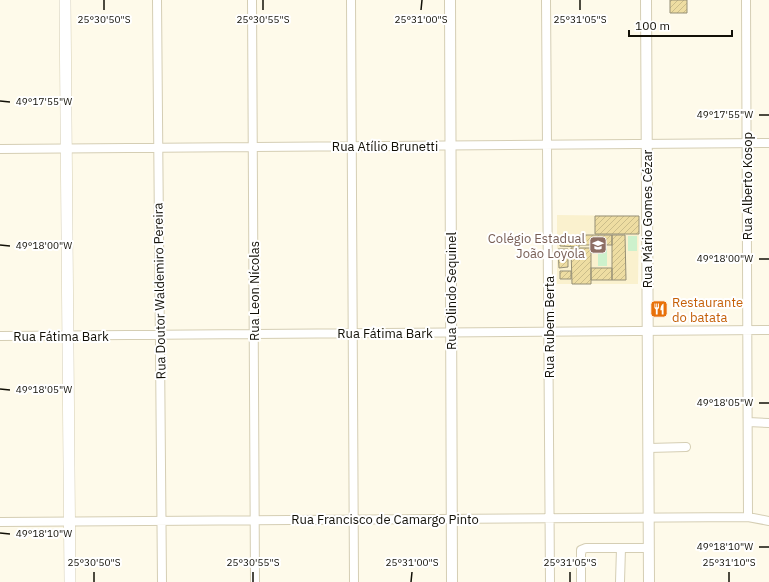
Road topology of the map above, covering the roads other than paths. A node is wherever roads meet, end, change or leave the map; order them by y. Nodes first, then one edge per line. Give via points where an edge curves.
1 (65, 0) edge
2 (157, 0) edge
3 (252, 0) edge
4 (351, 0) edge
5 (450, 0) edge
6 (546, 0) edge
7 (646, 0) edge
8 (746, 0) edge
9 (747, 143) junction
10 (769, 143) edge
11 (647, 144) junction
12 (547, 145) junction
13 (450, 146) junction
14 (253, 147) junction
15 (351, 147) junction
16 (158, 148) junction
17 (0, 149) edge
18 (66, 149) junction
19 (747, 330) junction
20 (769, 330) edge
21 (648, 331) junction
22 (451, 332) junction
23 (549, 332) junction
24 (352, 333) junction
25 (254, 334) junction
26 (160, 335) junction
27 (0, 336) edge
28 (68, 336) junction
29 (748, 422) junction
30 (769, 423) edge
31 (686, 447) dead end
32 (649, 448) junction
33 (649, 517) junction
34 (748, 517) junction
35 (550, 518) junction
36 (354, 519) junction
37 (452, 519) junction
38 (255, 520) junction
39 (70, 521) junction
40 (162, 521) junction
41 (769, 521) edge
42 (0, 522) edge
43 (620, 548) junction
44 (649, 548) junction
45 (70, 582) edge
46 (162, 582) edge
47 (255, 582) edge
48 (354, 582) edge
49 (452, 582) edge
50 (550, 582) edge
51 (581, 582) edge
52 (620, 582) edge
53 (649, 582) edge

1 - 18 main road
2 - 16 street, Rua Doutor Waldemiro Pereira
3 - 14 street, Rua Leon Nícolas
4 - 15 street
5 - 13 street, Rua Olindo Sequinel
6 - 12 street, Rua Rubem Berta
7 - 11 street, Rua Mário Gomes Cézar
8 - 9 street, Rua Alberto Kosop
9 - 10 street, Rua Atílio Brunetti
9 - 11 street, Rua Atílio Brunetti
9 - 19 street, Rua Alberto Kosop
11 - 12 street, Rua Atílio Brunetti
11 - 21 street, Rua Mário Gomes Cézar
12 - 13 street, Rua Atílio Brunetti
12 - 23 street, Rua Rubem Berta
13 - 15 street, Rua Atílio Brunetti
13 - 22 street, Rua Olindo Sequinel
14 - 15 street, Rua Atílio Brunetti
14 - 16 street, Rua Atílio Brunetti
14 - 25 street, Rua Leon Nícolas
15 - 24 street
16 - 18 street, Rua Atílio Brunetti
16 - 26 street, Rua Doutor Waldemiro Pereira
17 - 18 street, Rua Atílio Brunetti
18 - 28 main road
19 - 20 street, Rua Fátima Bark
19 - 21 street, Rua Fátima Bark
19 - 29 street, Rua Alberto Kosop
21 - 23 street, Rua Fátima Bark
21 - 32 street, Rua Mário Gomes Cézar
22 - 23 street, Rua Fátima Bark
22 - 24 street, Rua Fátima Bark
22 - 37 street, Rua Olindo Sequinel
23 - 35 street, Rua Rubem Berta
24 - 25 street, Rua Fátima Bark
24 - 36 street
25 - 26 street, Rua Fátima Bark
25 - 38 street, Rua Leon Nícolas
26 - 28 street, Rua Fátima Bark
26 - 40 street, Rua Doutor Waldemiro Pereira
27 - 28 street, Rua Fátima Bark
28 - 39 main road
29 - 30 street
29 - 34 street, Rua Alberto Kosop
31 - 32 street
32 - 33 street, Rua Mário Gomes Cézar
33 - 34 street, Rua Francisco de Camargo Pinto
33 - 35 street, Rua Francisco de Camargo Pinto
33 - 44 street, Rua Mário Gomes Cézar
34 - 41 street, Rua Francisco de Camargo Pinto
35 - 37 street, Rua Francisco de Camargo Pinto
35 - 50 street, Rua Rubem Berta
36 - 37 street, Rua Francisco de Camargo Pinto
36 - 38 street, Rua Francisco de Camargo Pinto
36 - 48 street
37 - 49 street, Rua Olindo Sequinel
38 - 40 street, Rua Francisco de Camargo Pinto
38 - 47 street, Rua Leon Nícolas
39 - 40 street, Rua Francisco de Camargo Pinto
39 - 42 street, Rua Francisco de Camargo Pinto
39 - 45 main road
40 - 46 street, Rua Doutor Waldemiro Pereira
43 - 44 street
43 - 51 street via 581,550
43 - 52 street
44 - 53 street, Rua Mário Gomes Cézar

